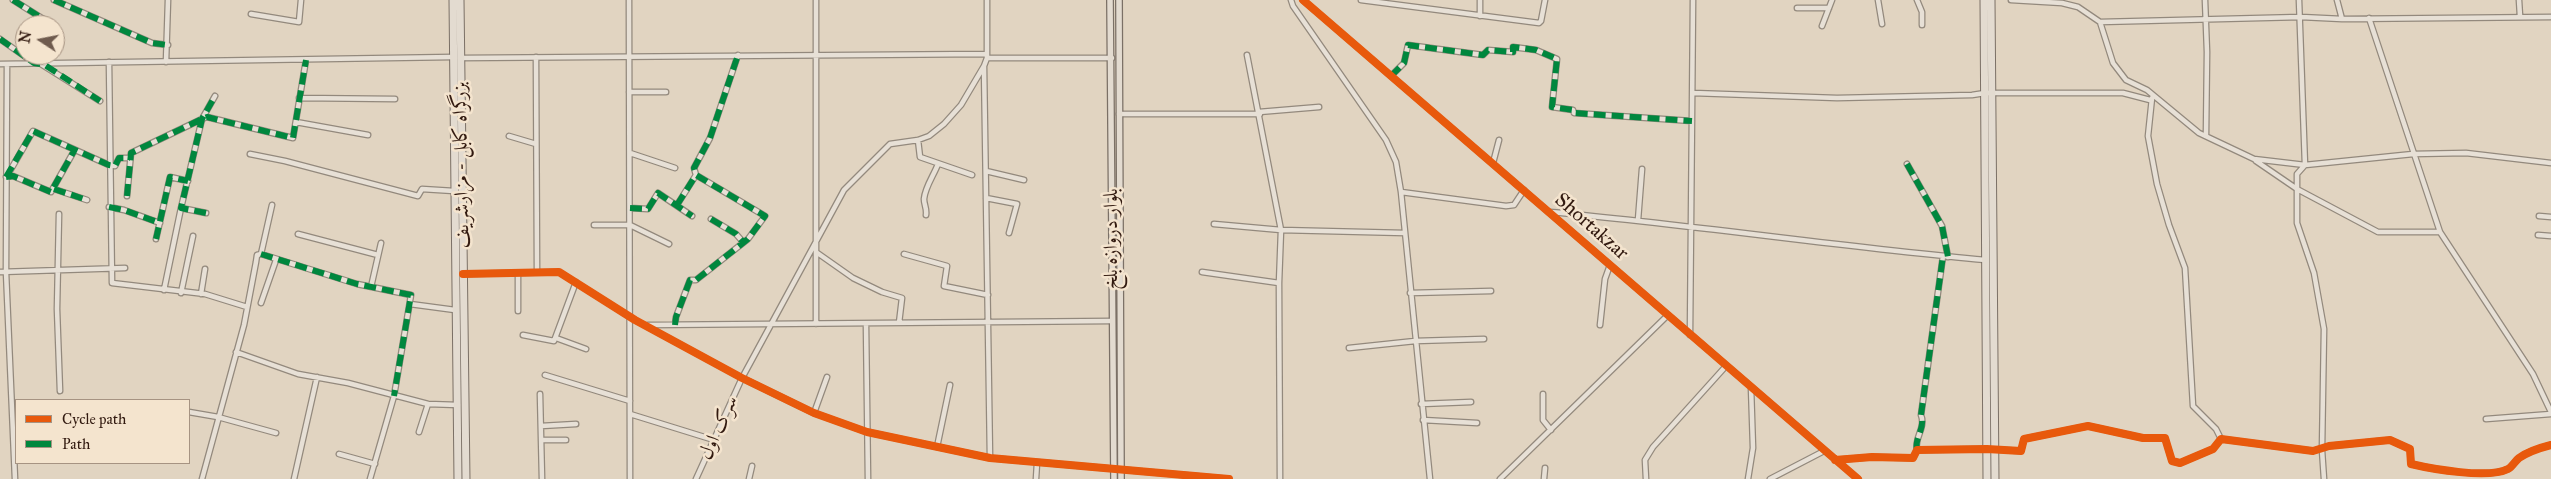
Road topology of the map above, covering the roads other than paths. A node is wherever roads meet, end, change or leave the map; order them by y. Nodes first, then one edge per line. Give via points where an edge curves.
1 (13, 0) edge
2 (54, 0) edge
3 (168, 0) edge
4 (300, 0) edge
5 (453, 0) edge
6 (460, 0) edge
7 (629, 0) edge
8 (816, 0) edge
9 (987, 0) edge
10 (1110, 0) edge
11 (1119, 0) edge
12 (1291, 0) edge
13 (1302, 0) edge
14 (1361, 0) edge
15 (1480, 0) edge
16 (1544, 0) edge
17 (1693, 0) edge
18 (1832, 0) edge
19 (1878, 0) edge
20 (1917, 0) edge
21 (1984, 0) edge
22 (1991, 0) edge
23 (2011, 0) edge
24 (2205, 0) edge
25 (2299, 0) edge
26 (2337, 0) edge
27 (2519, 0) edge
28 (1797, 8) dead end
29 (1829, 8) junction
30 (251, 14) dead end
31 (37, 15) edge
32 (1480, 16) junction
33 (2520, 16) junction
34 (2301, 17) junction
35 (2551, 17) edge
36 (2369, 18) junction
37 (2206, 19) junction
38 (2342, 19) junction
39 (2100, 22) junction
40 (1882, 24) dead end
41 (1922, 25) dead end
42 (1822, 26) dead end
43 (0, 39) edge
44 (168, 45) junction
45 (15, 50) edge
46 (816, 54) junction
47 (738, 55) junction
48 (1247, 55) dead end
49 (987, 56) junction
50 (629, 57) junction
51 (457, 58) junction
52 (536, 58) junction
53 (1112, 58) junction
54 (306, 60) junction
55 (108, 62) junction
56 (166, 62) junction
57 (65, 63) edge
58 (0, 64) edge
59 (7, 64) junction
60 (15, 64) edge
61 (45, 65) edge
62 (984, 66) junction
63 (1391, 76) junction
64 (629, 92) junction
65 (666, 92) dead end
66 (1693, 93) junction
67 (1989, 93) junction
68 (2154, 95) junction
69 (215, 96) dead end
70 (300, 98) junction
71 (396, 99) dead end
72 (2150, 100) junction
73 (100, 101) dead end
74 (1319, 106) dead end
75 (1259, 113) junction
76 (1119, 114) junction
77 (202, 119) junction
78 (1692, 121) junction
79 (296, 122) junction
80 (368, 135) dead end
81 (509, 136) dead end
82 (2206, 136) junction
83 (918, 140) junction
84 (1499, 140) dead end
85 (536, 144) junction
86 (74, 151) junction
87 (630, 153) junction
88 (250, 154) dead end
89 (2413, 154) junction
90 (130, 158) junction
91 (2254, 159) junction
92 (1493, 163) junction
93 (2551, 163) edge
94 (938, 164) junction
95 (1906, 164) dead end
96 (109, 165) junction
97 (2306, 165) junction
98 (675, 168) dead end
99 (1642, 169) dead end
100 (986, 171) junction
101 (696, 175) junction
102 (972, 175) dead end
103 (6, 177) junction
104 (1024, 180) dead end
105 (188, 181) junction
106 (54, 189) junction
107 (2297, 189) junction
108 (1524, 190) junction
109 (454, 191) junction
110 (1401, 192) junction
111 (127, 196) dead end
112 (986, 198) junction
113 (87, 200) dead end
114 (272, 205) dead end
115 (677, 205) junction
116 (109, 207) junction
117 (182, 208) junction
118 (630, 208) junction
119 (1549, 212) junction
120 (206, 213) dead end
121 (59, 214) dead end
122 (926, 215) dead end
123 (692, 216) dead end
124 (2539, 216) dead end
125 (2551, 217) edge
126 (711, 219) dead end
127 (1638, 220) junction
128 (160, 223) junction
129 (1214, 224) dead end
130 (594, 225) dead end
131 (630, 225) junction
132 (1691, 228) junction
133 (1282, 230) junction
134 (1009, 232) dead end
135 (2440, 232) junction
136 (1405, 233) junction
137 (0, 234) edge
138 (6, 234) junction
139 (298, 234) dead end
140 (2538, 235) dead end
141 (193, 236) dead end
142 (2551, 236) edge
143 (156, 239) dead end
144 (816, 240) junction
145 (743, 242) junction
146 (381, 243) dead end
147 (669, 244) dead end
148 (816, 252) junction
149 (261, 254) junction
150 (904, 254) dead end
151 (378, 255) junction
152 (1946, 256) junction
153 (276, 260) junction
154 (1986, 260) junction
155 (1610, 265) junction
156 (110, 268) junction
157 (125, 268) dead end
158 (205, 269) dead end
159 (58, 270) junction
160 (0, 272) edge
161 (6, 272) junction
162 (537, 272) junction
163 (1202, 272) dead end
164 (518, 273) junction
165 (463, 274) junction
166 (576, 282) junction
167 (1279, 283) junction
168 (370, 287) junction
169 (164, 290) junction
170 (1491, 291) dead end
171 (181, 293) junction
172 (1410, 293) junction
173 (201, 294) junction
174 (988, 295) junction
175 (261, 304) dead end
176 (410, 304) junction
177 (247, 307) junction
178 (455, 310) junction
179 (518, 311) dead end
180 (1668, 315) junction
181 (630, 317) junction
182 (1112, 321) junction
183 (899, 323) junction
184 (988, 323) junction
185 (772, 324) junction
186 (816, 324) junction
187 (866, 324) junction
188 (646, 325) junction
189 (675, 325) junction
190 (1600, 325) dead end
191 (523, 335) dead end
192 (1690, 335) junction
193 (556, 338) junction
194 (1484, 340) dead end
195 (1415, 341) junction
196 (1349, 348) dead end
197 (586, 349) dead end
198 (236, 352) junction
199 (1726, 366) junction
200 (545, 375) dead end
201 (317, 377) junction
202 (827, 377) dead end
203 (742, 378) junction
204 (950, 385) dead end
205 (1751, 387) junction
206 (60, 391) dead end
207 (540, 394) dead end
208 (1543, 394) dead end
209 (394, 396) junction
210 (630, 401) junction
211 (1471, 402) dead end
212 (428, 404) junction
213 (1421, 404) junction
214 (461, 405) junction
215 (190, 412) edge
216 (814, 413) junction
217 (2551, 413) edge
218 (630, 414) junction
219 (218, 417) junction
220 (2486, 418) dead end
221 (1423, 420) junction
222 (1477, 423) dead end
223 (576, 424) dead end
224 (540, 426) junction
225 (1550, 430) junction
226 (419, 432) dead end
227 (867, 432) junction
228 (276, 433) dead end
229 (2221, 439) junction
230 (541, 440) junction
231 (566, 440) dead end
232 (714, 440) junction
233 (2551, 445) edge
234 (937, 447) junction
235 (1987, 449) junction
236 (1995, 449) junction
237 (1917, 450) junction
238 (2322, 450) junction
239 (1824, 451) junction
240 (339, 454) dead end
241 (990, 458) junction
242 (1835, 460) junction
243 (1037, 463) junction
244 (375, 464) junction
245 (752, 466) dead end
246 (1545, 468) dead end
247 (1118, 470) junction
248 (14, 479) edge
249 (202, 479) edge
250 (294, 479) edge
251 (370, 479) edge
252 (458, 479) edge
253 (466, 479) edge
254 (542, 479) edge
255 (630, 479) edge
256 (696, 479) edge
257 (749, 479) edge
258 (868, 479) edge
259 (1036, 479) edge
260 (1114, 479) edge
261 (1121, 479) edge
262 (1229, 479) edge
263 (1280, 479) edge
264 (1430, 479) edge
265 (1500, 479) edge
266 (1544, 479) edge
267 (1646, 479) edge
268 (1748, 479) edge
269 (1770, 479) edge
270 (1858, 479) edge
271 (1987, 479) edge
272 (1995, 479) edge
273 (2324, 479) edge

1 - 31 street
2 - 44 street via 152,43
3 - 44 street
4 - 30 street via 299,22
5 - 51 highway, بزرگراه کابل - مزارشریف
6 - 51 highway, بزرگراه کابل - مزارشریف
7 - 50 street
8 - 46 street
9 - 49 street
10 - 53 main road, بلوار دروازه بلخ
11 - 76 main road, بلوار دروازه بلخ
12 - 110 street via 1386,140 1396,162
13 - 63 street, Shortakzar
14 - 32 street
15 - 32 street
16 - 32 street via 1539,24
17 - 66 street
18 - 29 street
19 - 40 street
20 - 41 street via 1922,12
21 - 67 highway
22 - 67 highway
23 - 39 street via 2078,7
24 - 37 street
25 - 34 street
26 - 38 street
27 - 33 street
28 - 29 street
29 - 42 street
33 - 35 street
33 - 36 street
34 - 37 street
34 - 38 street
34 - 97 street
36 - 38 street
36 - 89 street
37 - 39 street
37 - 82 street
39 - 68 street via 2113,63 2126,80
43 - 45 street
44 - 56 street
46 - 47 street
46 - 49 street
46 - 144 street
47 - 50 street
47 - 101 street via 710,138 694,168
48 - 75 street
49 - 53 street
49 - 62 street
50 - 52 street
50 - 64 street
51 - 52 street
51 - 54 street
51 - 109 highway, بزرگراه کابل - مزارشریف
51 - 165 highway, بزرگراه کابل - مزارشریف
52 - 85 street
53 - 182 main road, بلوار دروازه بلخ
54 - 56 street
54 - 70 street
55 - 56 street
55 - 57 street
55 - 96 street
58 - 59 street
59 - 60 street
59 - 103 street
61 - 73 street
62 - 83 street via 961,105 944,124
62 - 100 street
63 - 78 street via 1404,63 1408,45 1483,55 1488,50 1513,52 1513,47 1536,50 1557,59 1552,107 1573,110 1574,113
63 - 92 street, Shortakzar
64 - 65 street
64 - 87 street
66 - 67 street via 1837,98
66 - 78 street
67 - 72 street via 2123,93
67 - 154 highway
67 - 236 highway
68 - 72 street
68 - 82 street
69 - 77 street
70 - 71 street
70 - 79 street
72 - 229 street via 2148,136 2157,184 2185,268 2192,406 2216,429
74 - 75 street
75 - 76 street
75 - 133 street
76 - 247 main road, بلوار دروازه بلخ
77 - 79 street via 207,117 293,138
77 - 90 street via 131,153
77 - 105 street
78 - 132 street
79 - 80 street
81 - 85 street
82 - 91 street
83 - 94 street via 920,157
83 - 144 street, سرک اول via 890,144 872,160 844,190
84 - 92 street
85 - 162 street
86 - 96 street
86 - 103 street via 32,131
86 - 106 street
87 - 98 street
87 - 118 street
88 - 109 street via 418,196 421,189
89 - 93 street via 2466,153
89 - 97 street
89 - 135 street
90 - 96 street via 119,158 115,166
90 - 111 street
91 - 97 street
91 - 107 street
92 - 108 street, Shortakzar
94 - 102 street
94 - 122 street via 926,190
95 - 152 street via 1942,226
96 - 116 street
97 - 107 street via 2297,174
99 - 127 street
100 - 104 street
100 - 112 street
101 - 115 street
101 - 145 street via 765,216
103 - 106 street via 13,176 51,192
103 - 138 street
105 - 117 street
105 - 128 street via 170,178
106 - 113 street
107 - 135 street via 2378,232
107 - 238 street via 2297,223 2314,273 2324,328
108 - 110 street via 1514,205 1506,206
108 - 119 street, Shortakzar
109 - 178 highway, بزرگراه کابل - مزارشریف
110 - 136 street
112 - 134 street via 1016,204
112 - 174 street
114 - 149 street
115 - 118 street via 658,193 648,209
115 - 123 street
116 - 128 street
116 - 156 street
117 - 120 street
117 - 169 street
118 - 131 street
119 - 127 street
119 - 155 street, Shortakzar
121 - 159 street
124 - 125 street
126 - 145 street
127 - 132 street
128 - 143 street
129 - 133 street
130 - 131 street
131 - 147 street
131 - 181 street
132 - 152 street
132 - 192 street
133 - 136 street
133 - 167 street
135 - 217 street via 2533,374
136 - 172 street
137 - 138 street
138 - 161 street
139 - 151 street
140 - 142 street
141 - 171 street
144 - 148 street
144 - 185 street, سرک اول
145 - 189 street via 696,280 690,280
146 - 151 street
148 - 183 street via 854,278 902,298
148 - 186 street
149 - 153 street
149 - 177 street via 257,255
150 - 174 street via 947,266 944,286
151 - 168 street
152 - 154 street
152 - 237 street via 1921,415 1924,421
153 - 168 street
153 - 175 street
154 - 235 highway
155 - 180 street, Shortakzar
155 - 190 street via 1606,273
156 - 157 street
156 - 159 street
156 - 169 street via 112,283
158 - 173 street
159 - 161 street
159 - 206 street
160 - 161 street
161 - 248 street
162 - 164 street
162 - 166 street via 559,272
163 - 167 street
164 - 165 street
164 - 179 street
165 - 214 highway, بزرگراه کابل - مزارشریف
166 - 181 street
166 - 193 street
167 - 263 street
168 - 176 street via 411,296
169 - 171 street
170 - 172 street
171 - 173 street
172 - 195 street
173 - 177 street
174 - 184 street
176 - 178 street
176 - 209 street
177 - 198 street
178 - 214 highway, بزرگراه کابل - مزارشریف
180 - 192 street, Shortakzar
180 - 225 street
181 - 188 street
181 - 210 street
182 - 184 street
182 - 247 main road, بلوار دروازه بلخ
183 - 184 street
183 - 187 street
184 - 241 street
185 - 186 street
185 - 189 street
185 - 203 street, سرک اول
186 - 187 street
187 - 227 street
188 - 189 street
188 - 203 street
191 - 193 street via 551,342
192 - 199 street, Shortakzar
193 - 197 street
194 - 195 street
195 - 196 street
195 - 213 street
198 - 201 street via 298,374
198 - 219 street
199 - 205 street, Shortakzar
199 - 267 street via 1653,447 1646,460
200 - 210 street
201 - 209 street
201 - 250 street
202 - 216 street
203 - 216 street
203 - 232 street, سرک اول
204 - 234 street
205 - 239 street, Shortakzar
205 - 268 street via 1753,448
207 - 224 street
208 - 225 street via 1542,420
209 - 212 street
209 - 244 street
210 - 218 street
211 - 213 street
212 - 214 street
212 - 226 street
213 - 221 street
214 - 252 highway, بزرگراه کابل - مزارشریف
214 - 253 highway, بزرگراه کابل - مزارشریف
215 - 219 street
216 - 227 street
217 - 220 street
218 - 232 street
218 - 255 street
219 - 228 street
219 - 249 street
221 - 222 street
221 - 264 street
223 - 224 street
224 - 230 street
225 - 265 street
227 - 234 street
227 - 258 street
229 - 236 street via 2214,449 2180,464 2172,461 2164,438 2143,438 2088,426 2024,439 2021,451
229 - 238 street via 2297,450
230 - 231 street
230 - 254 street
232 - 256 street, سرک اول
233 - 238 street via 2534,449 2507,469 2480,473 2445,472 2411,464 2410,449 2390,440 2329,446
234 - 241 street
235 - 236 street
235 - 237 street
235 - 271 highway
236 - 272 highway
237 - 242 street via 1913,458 1872,456
238 - 273 street
239 - 242 street, Shortakzar
239 - 269 street
240 - 244 street
241 - 243 street
242 - 270 street, Shortakzar
243 - 247 street
243 - 259 street
244 - 251 street
245 - 257 street
246 - 266 street
247 - 260 main road, بلوار دروازه بلخ
247 - 261 main road, بلوار دروازه بلخ
247 - 262 street

